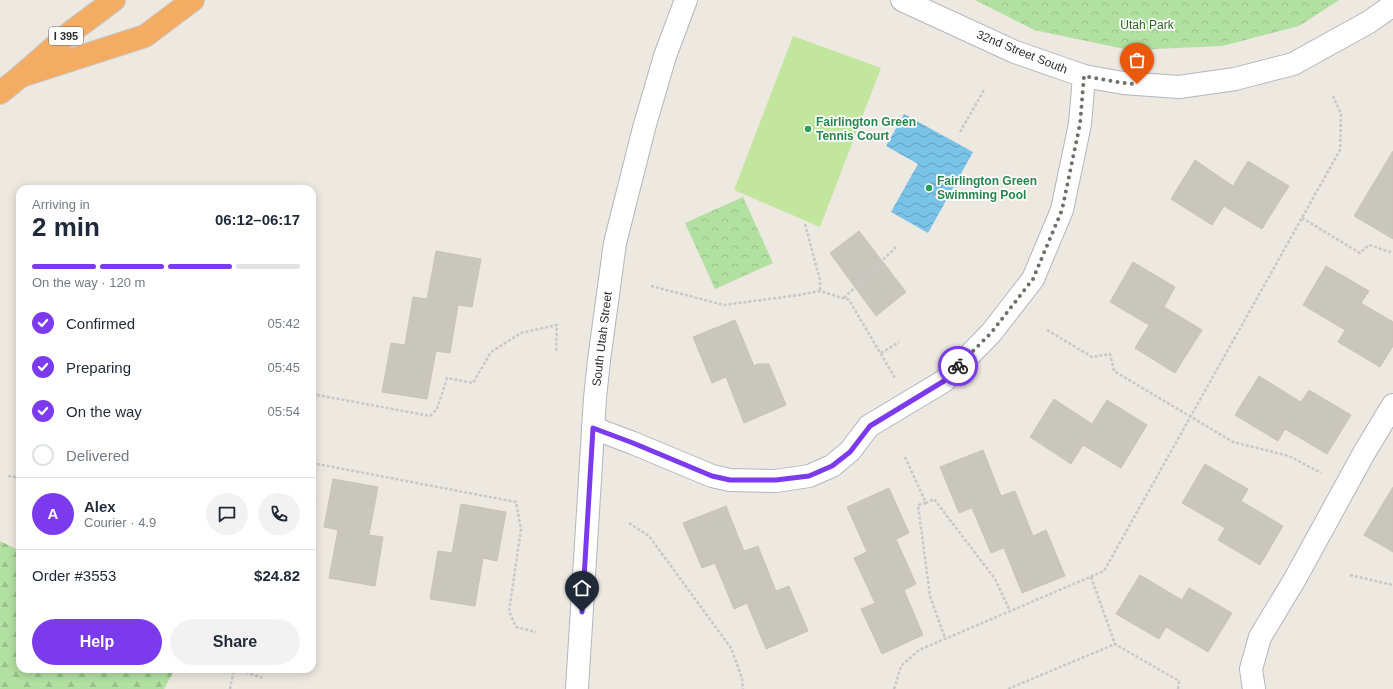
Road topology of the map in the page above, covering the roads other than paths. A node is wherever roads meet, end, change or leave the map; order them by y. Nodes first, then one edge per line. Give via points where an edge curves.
1 (114, 0) edge
2 (193, 0) edge
3 (686, 0) edge
4 (902, 0) edge
5 (1393, 5) edge
6 (21, 76) junction
7 (1084, 76) junction
8 (0, 93) edge
9 (1393, 405) edge
10 (593, 428) junction
11 (577, 689) edge
12 (1254, 689) edge

1 - 6 highway, I 395 via 71,32
2 - 6 highway via 145,36
3 - 10 street, South Utah Street via 665,56 615,243 599,360
4 - 7 street, 32nd Street South via 1015,52
5 - 7 street, 32nd Street South via 1369,22 1293,64 1235,79 1179,87 1123,83
6 - 8 highway, I 395
7 - 10 street via 1080,124 1062,210 1033,279 991,333 944,381 870,426 850,452 832,466 809,476 796,478 730,480 712,476
9 - 12 street via 1364,452 1296,579 1260,637 1251,669
10 - 11 street, South Utah Street

